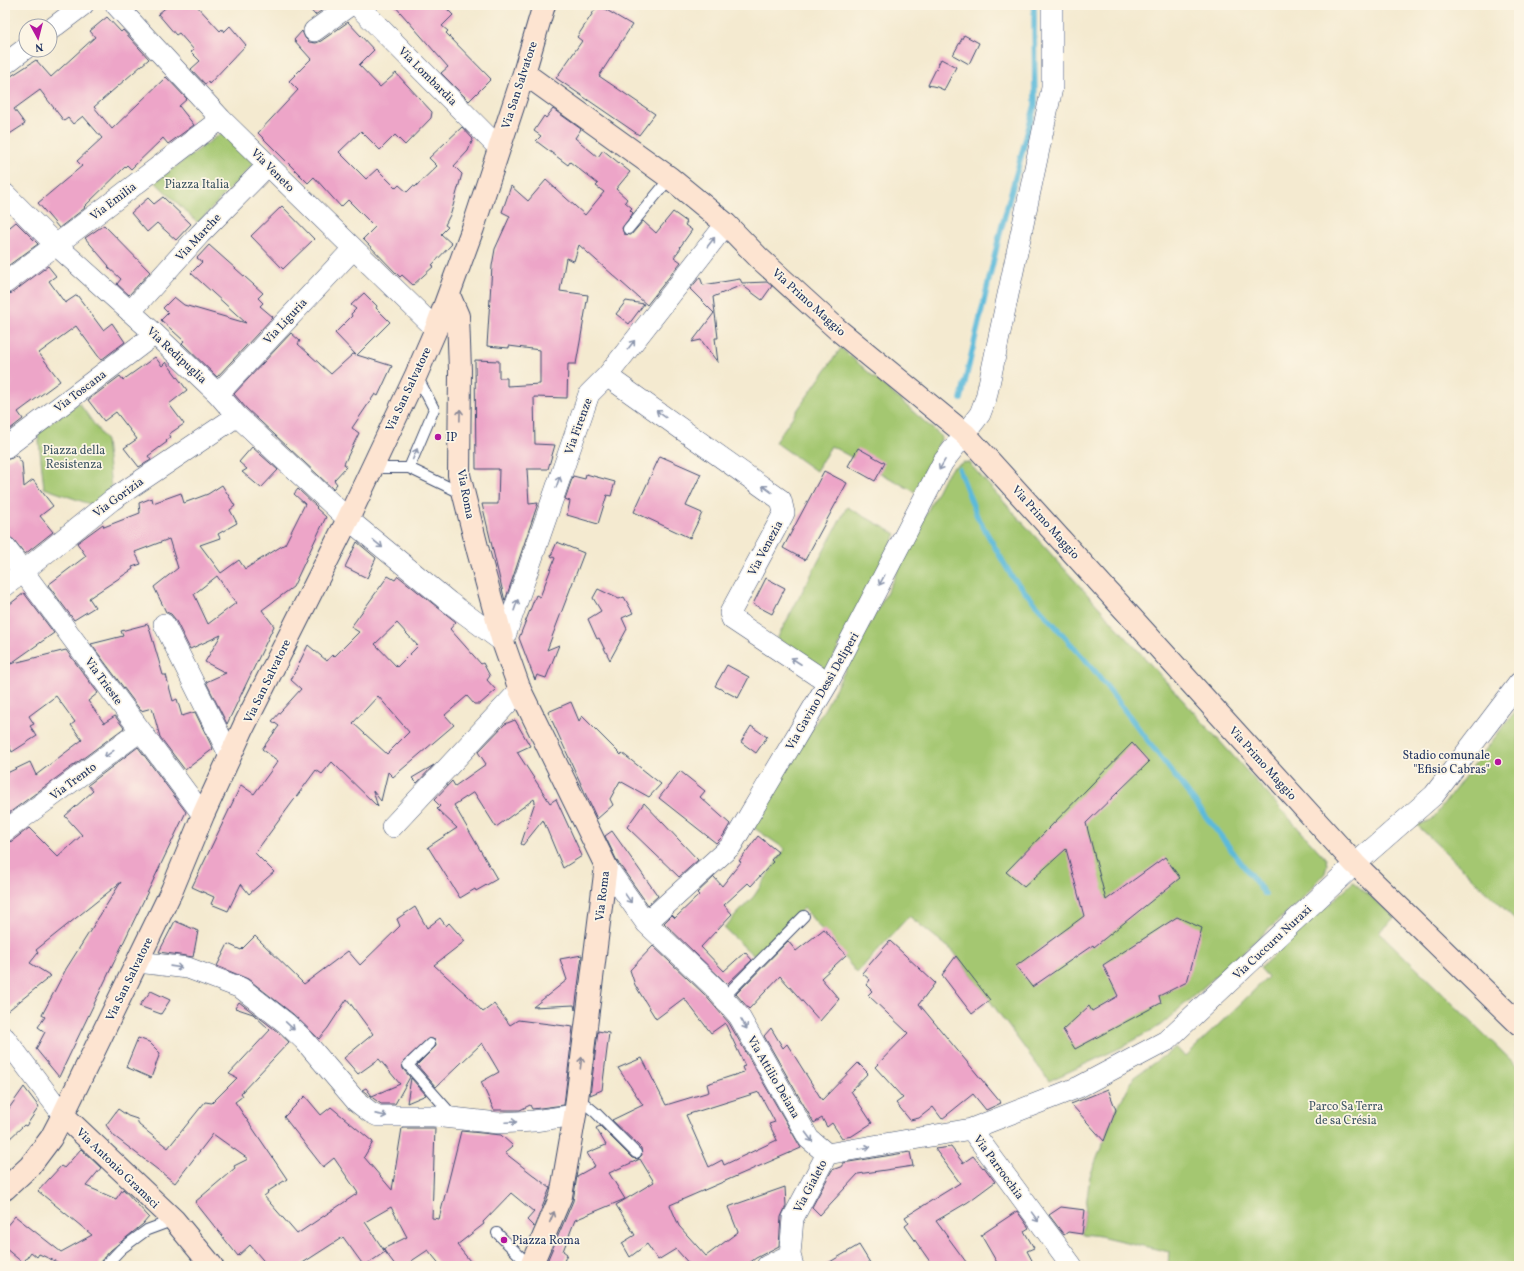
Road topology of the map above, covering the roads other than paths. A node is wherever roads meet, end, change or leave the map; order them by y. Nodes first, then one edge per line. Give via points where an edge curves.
1 (83, 5) edge
2 (116, 5) edge
3 (350, 5) edge
4 (357, 5) edge
5 (1052, 5) edge
6 (542, 6) edge
7 (58, 24) edge
8 (314, 31) dead end
9 (18, 54) edge
10 (5, 64) edge
11 (524, 73) junction
12 (221, 119) junction
13 (499, 148) junction
14 (268, 165) junction
15 (670, 178) junction
16 (5, 194) edge
17 (726, 224) junction
18 (628, 229) dead end
19 (56, 245) junction
20 (353, 249) junction
21 (5, 282) edge
22 (449, 295) junction
23 (130, 312) junction
24 (436, 329) junction
25 (155, 334) junction
26 (416, 375) junction
27 (608, 376) junction
28 (218, 394) junction
29 (237, 416) junction
30 (965, 434) junction
31 (5, 448) edge
32 (372, 467) junction
33 (409, 468) junction
34 (464, 495) junction
35 (348, 519) junction
36 (5, 547) edge
37 (23, 572) junction
38 (5, 586) edge
39 (164, 624) dead end
40 (503, 642) junction
41 (828, 683) junction
42 (1519, 683) edge
43 (520, 690) junction
44 (140, 731) junction
45 (230, 756) junction
46 (203, 815) junction
47 (392, 827) dead end
48 (5, 831) edge
49 (1355, 864) junction
50 (606, 866) junction
51 (804, 916) dead end
52 (646, 923) junction
53 (138, 962) junction
54 (723, 998) junction
55 (1519, 1024) edge
56 (5, 1038) edge
57 (430, 1044) dead end
58 (576, 1106) junction
59 (63, 1115) junction
60 (455, 1118) junction
61 (971, 1129) junction
62 (636, 1152) dead end
63 (827, 1154) junction
64 (5, 1189) edge
65 (174, 1220) junction
66 (497, 1232) dead end
67 (792, 1260) edge
68 (106, 1266) edge
69 (212, 1266) edge
70 (531, 1266) edge
71 (767, 1266) edge
72 (1072, 1266) edge

1 - 7 street
2 - 12 street, Via Veneto
3 - 8 street
4 - 13 street, Via Lombardia
5 - 30 street, Via Gavino Dessì Deliperi via 1052,88 986,398 980,414
6 - 11 street, Via San Salvatore
9 - 10 street
11 - 13 street, Via San Salvatore
11 - 15 street, Via Primo Maggio
12 - 14 street, Via Veneto
12 - 19 street, Via Emilia
13 - 22 street, Via San Salvatore
14 - 20 street, Via Veneto
14 - 23 street, Via Marche via 200,234
15 - 17 street, Via Primo Maggio
15 - 18 lane
16 - 19 street, Via Redipuglia
27 -> 17 street, Via Firenze
17 - 30 street, Via Primo Maggio via 837,329
19 - 21 street, Via Emilia
19 - 23 street, Via Redipuglia
20 - 24 street, Via Veneto
20 - 28 street, Via Liguria
22 - 24 street, Via San Salvatore
34 -> 22 street, Via Roma via 460,475 458,316
23 - 25 street, Via Redipuglia
24 - 26 street, Via San Salvatore
25 - 28 street, Via Redipuglia
25 - 31 street, Via Toscana
26 - 32 street, Via San Salvatore
33 -> 26 lane via 434,409
40 -> 27 street, Via Firenze via 589,394
41 -> 27 street, Via Venezia via 732,620 730,613 784,513 782,500
28 - 29 street, Via Redipuglia
29 - 35 street, Via Redipuglia
29 - 37 street, Via Gorizia via 112,500
30 -> 41 street, Via Gavino Dessì Deliperi via 943,462
30 - 49 street, Via Primo Maggio
32 - 33 lane
32 - 35 street, Via San Salvatore
33 - 34 lane
34 - 40 street, Via Roma
35 -> 40 street via 449,602
35 - 45 street, Via San Salvatore
36 - 37 street, Via Trieste
37 - 38 street, Via Gorizia
37 - 44 street, Via Trieste
39 - 45 street
40 - 43 street, Via Roma
41 - 52 street, Via Gavino Dessì Deliperi via 730,846
42 - 49 street, Via Cuccuru Nuraxi via 1434,795
43 - 47 street
43 - 50 street, Via Roma
44 - 46 street, Via Trieste
44 -> 48 street, Via Trento
45 - 46 street, Via San Salvatore
46 - 53 street, Via San Salvatore
49 - 55 street, Via Primo Maggio
49 - 61 street, Via Cuccuru Nuraxi via 1166,1041 1079,1087
50 -> 52 street, Via Attilio Deiana
58 -> 50 street, Via Roma
51 - 54 lane
52 - 54 street, Via Attilio Deiana
53 - 59 street, Via San Salvatore
53 -> 60 street via 188,968 241,988 286,1023 304,1040 356,1101 378,1116
54 -> 63 street, Via Attilio Deiana via 739,1016 809,1139
56 - 59 street
57 - 60 lane via 408,1065
60 -> 58 street via 498,1123 534,1121
58 - 62 lane via 596,1113
70 -> 58 street, Via Roma via 561,1196
59 - 64 street, Via San Salvatore via 30,1166
59 - 65 street, Via Antonio Gramsci
63 -> 61 street, Via Parrocchia
61 -> 72 street, Via Parrocchia
63 - 67 street, Via Gialeto via 793,1218
65 - 68 lane, Via Antonio Gramsci via 147,1230 121,1249
65 - 69 street, Via Antonio Gramsci
66 - 70 lane
67 - 71 street

